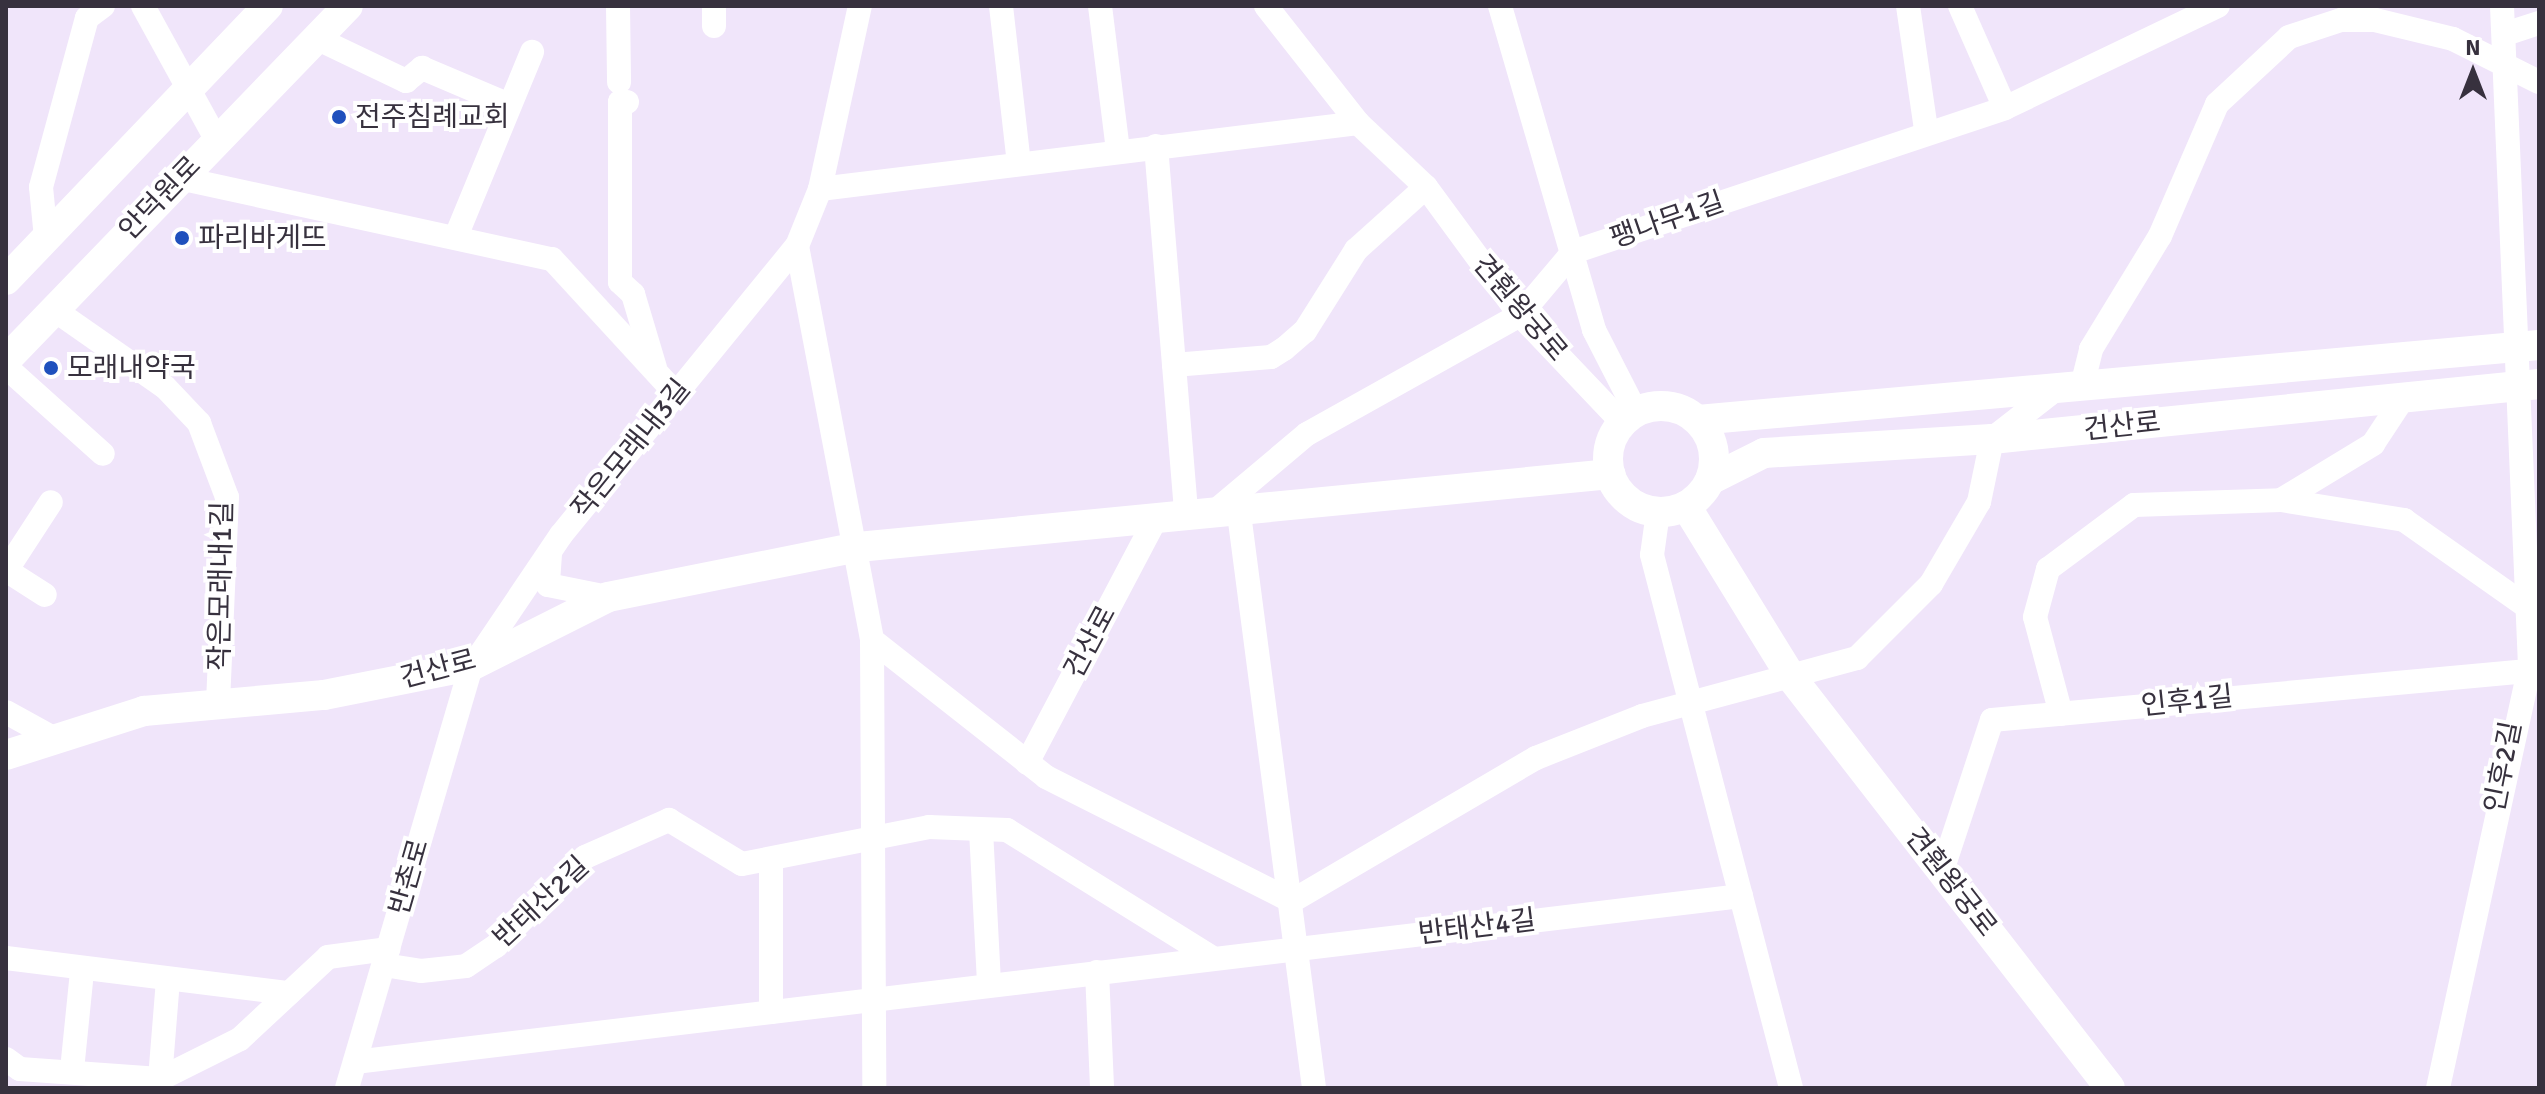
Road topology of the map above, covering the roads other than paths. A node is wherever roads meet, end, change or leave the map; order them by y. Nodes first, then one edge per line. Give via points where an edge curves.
1 (103, 6) edge
2 (143, 6) edge
3 (268, 6) edge
4 (348, 6) edge
5 (618, 6) edge
6 (860, 6) edge
7 (1001, 6) edge
8 (1100, 6) edge
9 (1266, 6) edge
10 (1500, 6) edge
11 (1908, 6) edge
12 (1960, 6) edge
13 (2502, 6) edge
14 (2215, 8) edge
15 (2539, 23) edge
16 (2505, 34) junction
17 (316, 38) junction
18 (532, 52) dead end
19 (2506, 67) junction
20 (2539, 82) edge
21 (188, 89) junction
22 (509, 105) junction
23 (2005, 108) junction
24 (1358, 123) junction
25 (1926, 129) junction
26 (216, 139) junction
27 (1156, 146) junction
28 (1118, 151) junction
29 (1019, 163) junction
30 (179, 178) junction
31 (1426, 187) junction
32 (820, 189) junction
33 (457, 234) junction
34 (46, 238) junction
35 (797, 246) junction
36 (1573, 252) junction
37 (6, 280) edge
38 (53, 309) junction
39 (1520, 315) junction
40 (2527, 346) edge
41 (6, 360) edge
42 (1174, 365) junction
43 (6, 367) edge
44 (656, 373) junction
45 (2528, 384) edge
46 (2068, 388) junction
47 (676, 394) junction
48 (2404, 397) junction
49 (1629, 417) junction
50 (1698, 420) junction
51 (1992, 439) junction
52 (103, 454) dead end
53 (1610, 474) junction
54 (1710, 480) junction
55 (2281, 500) junction
56 (51, 502) dead end
57 (1228, 507) junction
58 (1672, 509) junction
59 (1186, 513) junction
60 (1156, 518) junction
61 (561, 535) junction
62 (858, 547) junction
63 (6, 570) edge
64 (45, 595) dead end
65 (608, 597) junction
66 (2530, 609) junction
67 (872, 640) junction
68 (474, 663) junction
69 (2534, 668) edge
70 (1791, 677) junction
71 (218, 700) junction
72 (1692, 706) junction
73 (6, 712) edge
74 (2061, 714) junction
75 (55, 739) junction
76 (6, 755) edge
77 (1027, 763) junction
78 (981, 830) junction
79 (873, 840) junction
80 (771, 860) junction
81 (1942, 871) junction
82 (1741, 896) junction
83 (1292, 901) junction
84 (1298, 947) junction
85 (386, 957) junction
86 (6, 958) edge
87 (1213, 958) junction
88 (82, 971) junction
89 (1097, 972) junction
90 (168, 980) junction
91 (989, 985) junction
92 (289, 993) junction
93 (874, 999) junction
94 (771, 1012) junction
95 (6, 1059) edge
96 (355, 1062) junction
97 (72, 1070) junction
98 (160, 1079) junction
99 (347, 1088) edge
100 (874, 1088) edge
101 (1102, 1088) edge
102 (1314, 1088) edge
103 (1791, 1088) edge
104 (2110, 1088) edge
105 (2438, 1088) edge

1 - 34 street via 87,18 41,187
2 - 21 street
3 - 21 street, 안덕원로
4 - 17 street, 안덕원로
5 - 44 street via 623,92 620,282 633,294
6 - 32 street, 작은모래내3길
7 - 29 street
8 - 28 street
9 - 24 street, 견훤왕궁로
10 - 36 street, 팽나무1길
11 - 25 street
12 - 23 street
13 - 16 street, 인후2길
14 - 23 street, 팽나무1길
15 - 16 street
16 - 19 street, 인후2길
17 - 22 street via 406,81 422,68
17 - 26 street, 안덕원로
18 - 22 street
19 - 20 street, 건산로
19 - 40 street, 인후2길
19 - 46 street, 건산로 via 2453,39 2375,20 2341,20 2289,37 2217,104 2160,236
21 - 26 street
21 - 34 street, 안덕원로
22 - 33 street
23 - 25 street, 팽나무1길
24 - 27 street
24 - 31 street, 견훤왕궁로
25 - 36 street, 팽나무1길
26 - 30 street, 안덕원로
27 - 28 street
27 - 42 street
28 - 29 street
29 - 32 street
30 - 33 street
30 - 38 street, 안덕원로
31 - 39 street, 견훤왕궁로
31 - 42 street via 1356,250 1305,331 1284,349 1271,357
32 - 35 street, 작은모래내3길
33 - 44 street via 552,259
34 - 37 street, 안덕원로
35 - 47 street, 작은모래내3길
35 - 62 street
36 - 39 street
36 - 49 street via 1594,330
38 - 41 street, 안덕원로
38 - 71 street, 작은모래내1길 via 165,387 199,423 227,497
39 - 49 street, 견훤왕궁로
39 - 57 street via 1307,434
40 - 45 street, 인후2길
40 - 46 street, 건산로
42 - 59 street
43 - 52 street
44 - 47 street
45 - 48 street, 건산로
45 - 66 street, 인후2길
46 - 50 street, 건산로
46 - 51 street
47 - 61 street, 작은모래내3길
48 - 51 street, 건산로
48 - 55 street via 2373,444
49 - 50 street, 건산로 via 1667,406
49 - 53 street via 1609,447
50 - 54 street via 1713,450
51 - 54 street, 건산로 via 1764,453
51 - 70 street via 1979,502 1931,584 1857,658
53 - 57 street, 건산로
53 - 58 street via 1629,501
54 - 58 street, 건산로
55 - 66 street via 2404,520
55 - 74 street via 2134,505 2048,569 2035,617
56 - 63 street
57 - 59 street, 건산로
57 - 83 street
58 - 70 street, 견훤왕궁로
58 - 72 street via 1652,555
59 - 60 street, 건산로
60 - 62 street, 건산로
60 - 77 street, 건산로
61 - 65 street via 545,563 548,585
61 - 68 street, 작은모래내3길
62 - 65 street, 건산로
62 - 67 street
63 - 64 street
65 - 68 street, 건산로
66 - 69 street, 인후2길
67 - 77 street
67 - 79 street
68 - 71 street, 건산로 via 324,695
68 - 85 street, 반촌로
69 - 74 street, 인후1길
69 - 105 street, 인후2길 via 2516,701
70 - 72 street
70 - 81 street, 견훤왕궁로
71 - 75 street, 건산로 via 144,711
72 - 82 street
72 - 83 street via 1642,716 1536,758
73 - 75 street
74 - 81 street, 인후1길 via 1992,720
75 - 76 street, 건산로
77 - 83 street
78 - 79 street, 반태산2길 via 929,827
78 - 87 street, 반태산2길 via 1007,830
78 - 91 street
79 - 80 street, 반태산2길
79 - 93 street
80 - 85 street, 반태산2길 via 742,864 669,820 585,857 496,946 466,966 421,971
80 - 94 street
81 - 104 street, 견훤왕궁로
82 - 84 street, 반태산4길
82 - 103 street
83 - 84 street
84 - 87 street, 반태산4길
84 - 102 street
85 - 92 street via 328,957
85 - 96 street, 반촌로
86 - 88 street
87 - 89 street, 반태산4길
88 - 90 street
88 - 97 street
89 - 91 street, 반태산4길
89 - 101 street
90 - 92 street
90 - 98 street
91 - 93 street, 반태산4길
92 - 98 street via 240,1039
93 - 94 street, 반태산4길
93 - 100 street
94 - 96 street, 반태산4길
95 - 97 street via 20,1069
96 - 99 street, 반촌로
97 - 98 street

